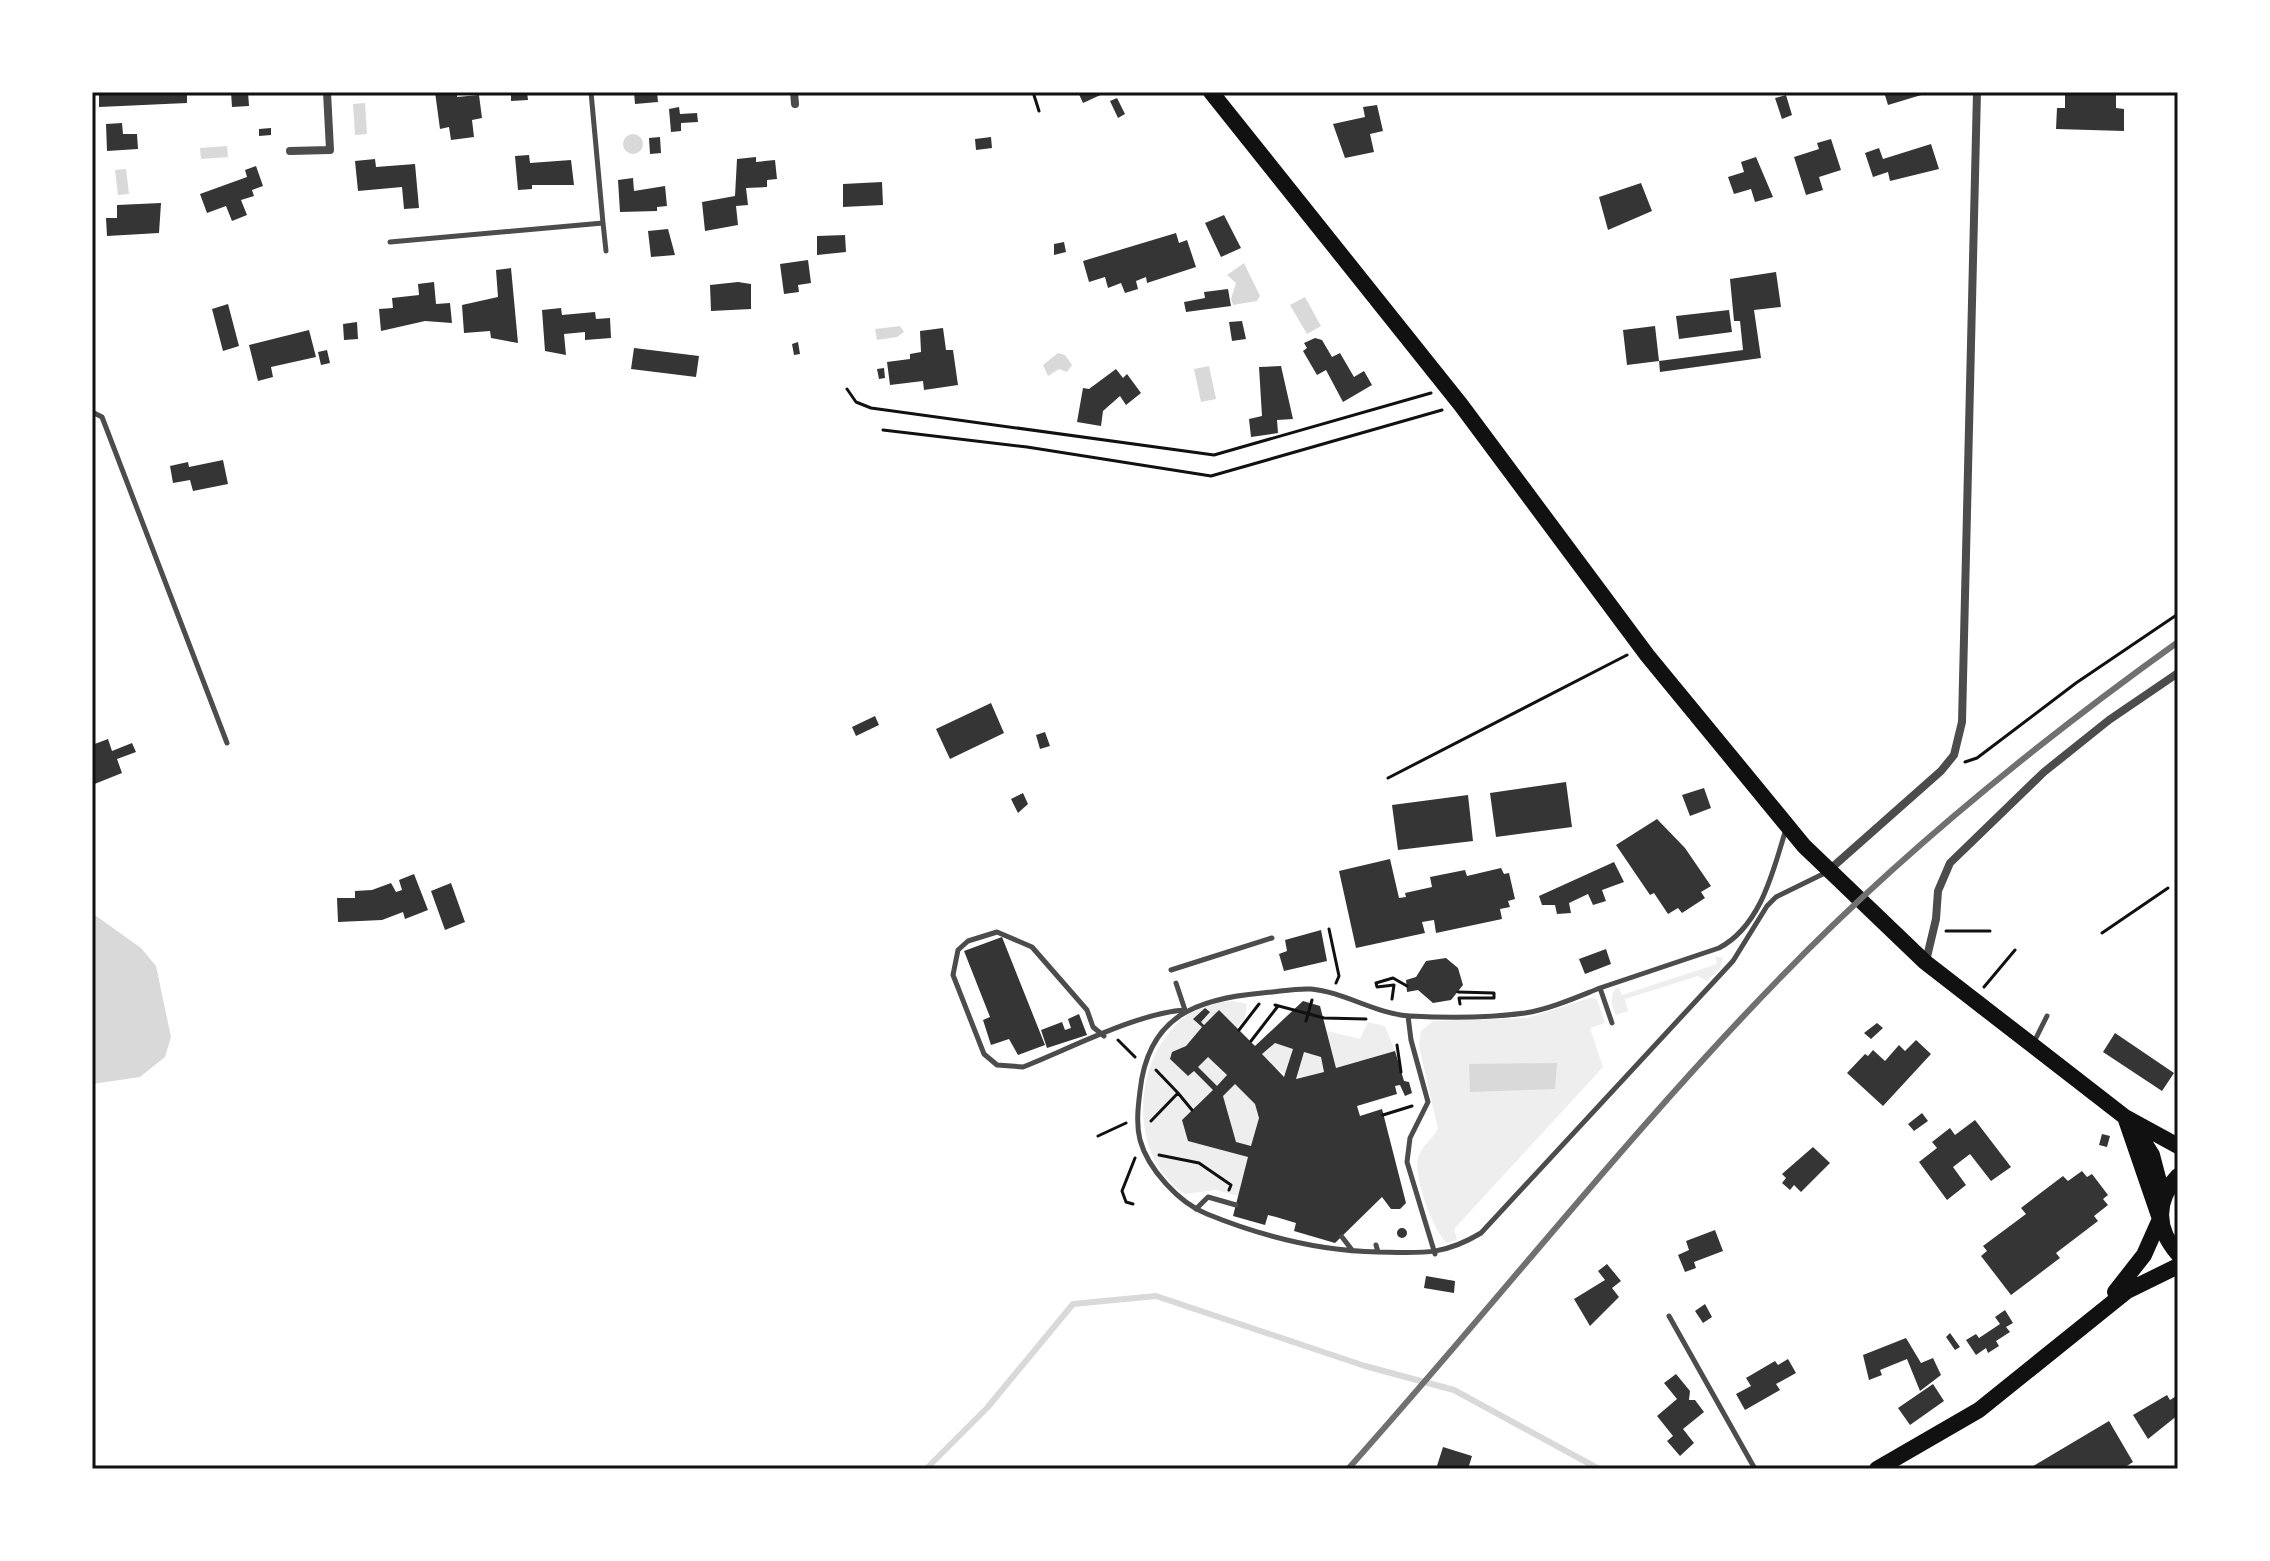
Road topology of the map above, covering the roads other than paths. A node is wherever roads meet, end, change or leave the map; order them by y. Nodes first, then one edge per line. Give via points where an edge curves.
1 (327, 92) edge
2 (591, 92) edge
3 (794, 92) edge
4 (1211, 92) edge
5 (1977, 92) edge
6 (795, 104) dead end
7 (290, 151) dead end
8 (603, 223) junction
9 (390, 242) dead end
10 (606, 251) dead end
11 (92, 412) edge
12 (2178, 673) edge
13 (227, 743) dead end
14 (1787, 827) junction
15 (1828, 872) junction
16 (1272, 938) dead end
17 (1925, 962) junction
18 (1171, 970) dead end
19 (1176, 983) dead end
20 (1600, 988) junction
21 (1185, 1010) junction
22 (1408, 1016) junction
23 (2047, 1016) dead end
24 (1612, 1023) dead end
25 (1104, 1036) junction
26 (2031, 1046) junction
27 (2128, 1119) junction
28 (2178, 1146) edge
29 (2178, 1176) edge
30 (2163, 1197) junction
31 (1236, 1205) dead end
32 (1196, 1209) junction
33 (2160, 1219) junction
34 (1342, 1237) dead end
35 (1376, 1245) dead end
36 (1353, 1251) junction
37 (1378, 1252) junction
38 (1435, 1254) junction
39 (2178, 1254) edge
40 (2178, 1266) edge
41 (1669, 1316) dead end
42 (2088, 1321) junction
43 (1755, 1469) edge
44 (1877, 1469) edge

1 - 7 street via 330,150
2 - 8 lane
3 - 6 street
4 - 14 main road via 1461,405 1640,646
5 - 15 street via 1962,722 1954,755 1941,771
8 - 9 lane
8 - 10 lane
11 - 13 lane via 102,417
12 - 17 street via 2070,751 1960,851 1943,874
14 - 15 main road
14 - 20 lane via 1768,887 1734,938 1719,948
15 - 17 main road
15 - 38 lane via 1776,897 1733,961 1481,1233
16 - 18 lane
17 - 26 main road
19 - 21 lane
20 - 22 lane via 1527,1013
20 - 24 lane
21 - 22 lane via 1228,996 1312,989
21 - 25 lane via 1166,1011
21 - 32 lane via 1146,1060 1138,1121 1147,1155
22 - 38 lane via 1428,1102 1410,1138 1407,1162
23 - 26 lane
25 - 25 lane via 1023,1067 997,1065 984,1054 956,987 958,950 997,932 1032,947
26 - 27 main road
27 - 28 main road
27 - 30 main road via 2152,1155
27 - 33 main road
29 - 30 main road
30 - 33 main road
31 - 32 lane via 1208,1197
32 - 36 lane via 1260,1232
33 - 39 main road via 2164,1237
33 - 42 main road via 2126,1281
34 - 36 lane
35 - 37 lane
36 - 37 lane
37 - 38 lane
40 - 42 main road via 2127,1291
41 - 43 lane
42 - 44 main road via 1979,1410

